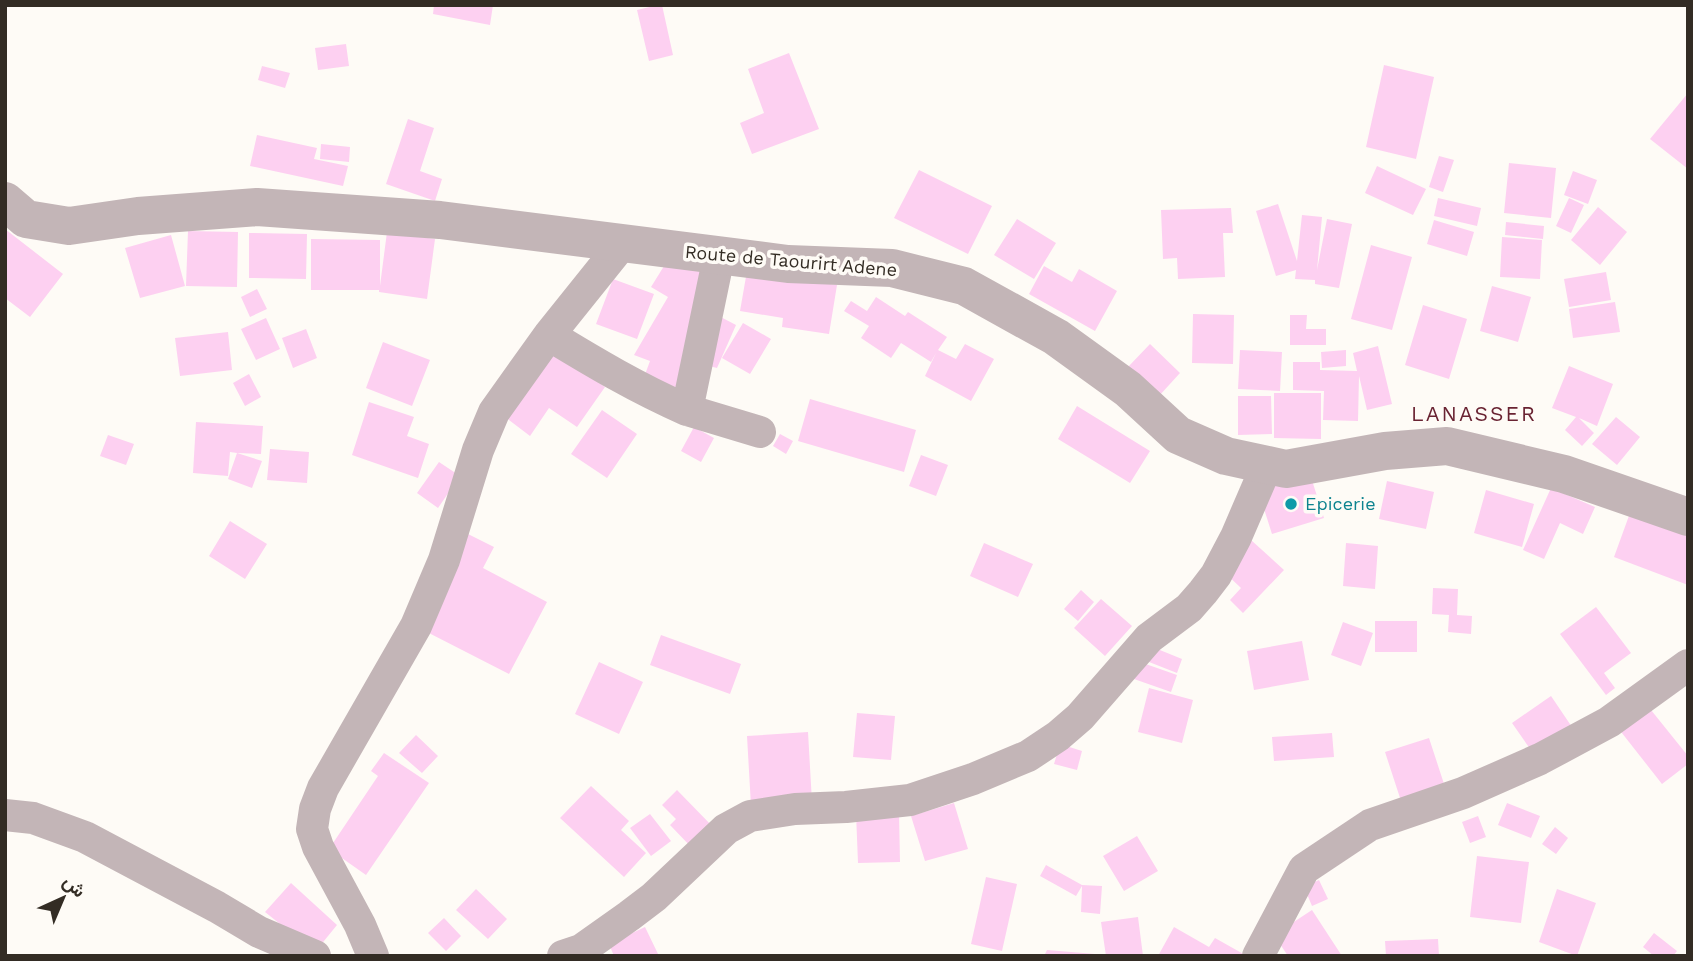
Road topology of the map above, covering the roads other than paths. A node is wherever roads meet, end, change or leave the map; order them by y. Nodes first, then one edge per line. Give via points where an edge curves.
1 (5, 201) edge
2 (622, 244) junction
3 (719, 256) junction
4 (549, 335) junction
5 (687, 410) junction
6 (760, 432) dead end
7 (1266, 465) junction
8 (1688, 517) edge
9 (1688, 665) edge
10 (5, 815) edge
11 (315, 956) edge
12 (373, 956) edge
13 (563, 956) edge
14 (1258, 956) edge

1 - 2 street, Route de Taourirt Adene via 26,219 69,226 257,207 440,220
2 - 3 street, Route de Taourirt Adene
2 - 4 street
3 - 5 street
3 - 7 street, Route de Taourirt Adene via 892,268 964,286 1056,337 1128,389 1178,435 1226,456
4 - 5 street via 613,374
4 - 12 street via 494,412 444,561 416,626 315,809 312,829 318,847
5 - 6 street
7 - 8 street, Route de Taourirt Adene via 1286,469 1385,451 1447,446 1563,474
7 - 13 street via 1236,537 1203,592 1149,638 1058,736 1028,756 910,800 750,816 726,829 629,916 581,950
9 - 14 street via 1608,722 1540,759 1463,793 1370,825 1304,869
10 - 11 street via 33,818 85,837 259,932

